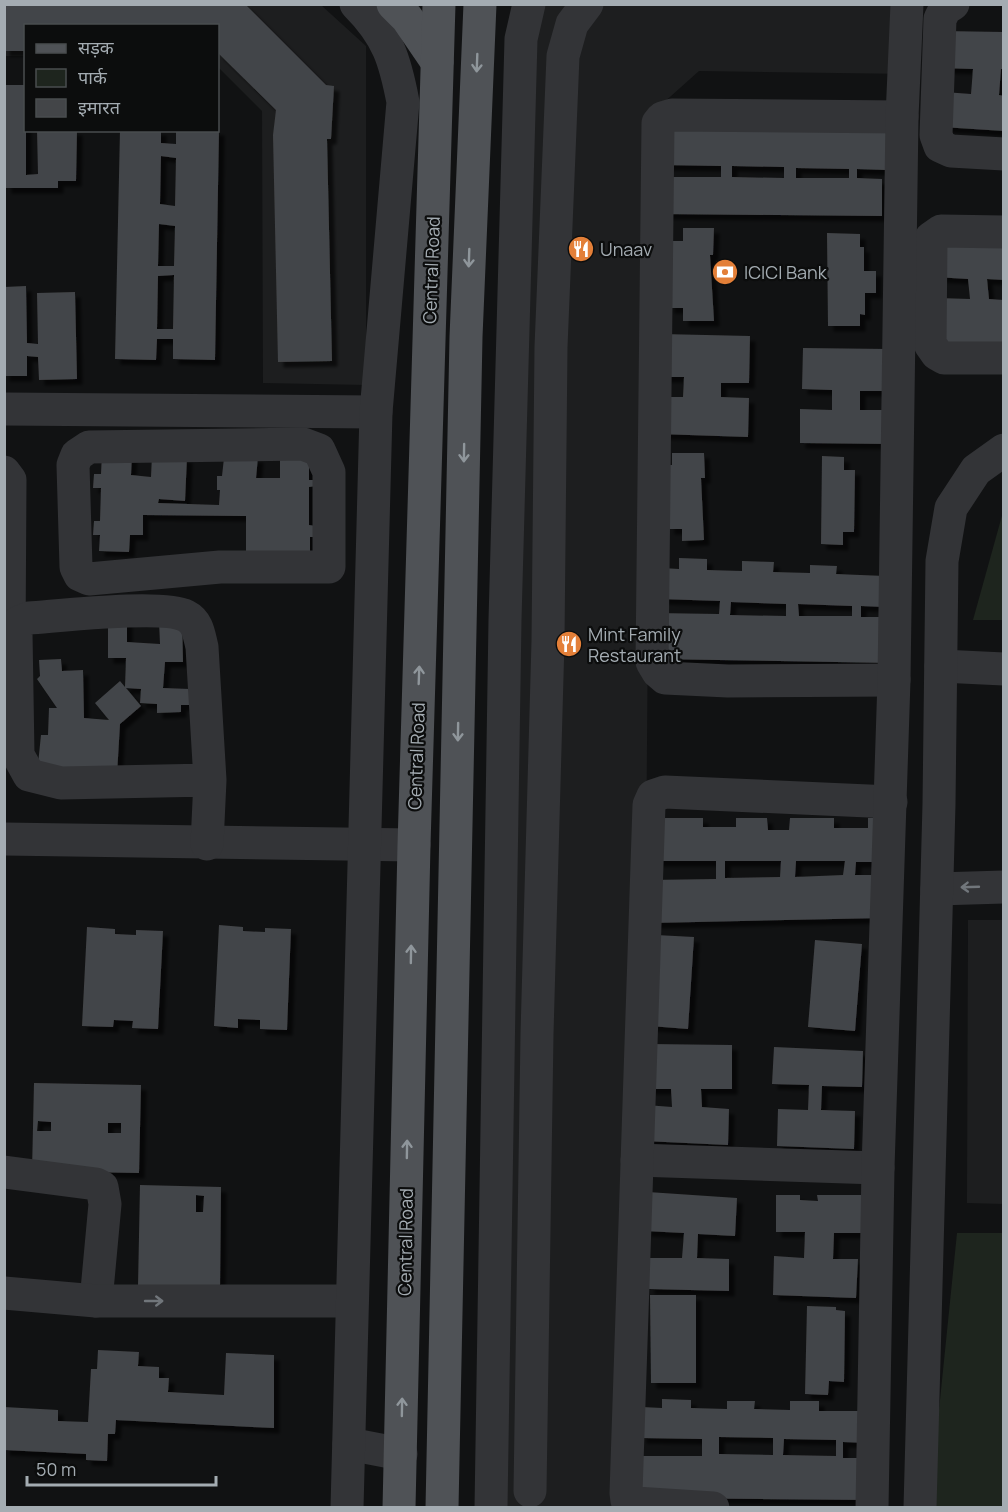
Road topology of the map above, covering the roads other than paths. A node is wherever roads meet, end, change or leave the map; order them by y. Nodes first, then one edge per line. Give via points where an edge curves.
1 (356, 4) edge
2 (393, 4) edge
3 (439, 4) edge
4 (529, 4) edge
5 (587, 4) edge
6 (907, 4) edge
7 (953, 4) edge
8 (485, 12) edge
9 (437, 62) junction
10 (902, 117) junction
11 (1004, 154) edge
12 (1004, 232) edge
13 (1004, 358) edge
14 (4, 409) edge
15 (376, 412) junction
16 (1004, 450) edge
17 (4, 472) edge
18 (329, 567) junction
19 (374, 567) junction
20 (941, 666) junction
21 (1004, 669) edge
22 (894, 680) junction
23 (503, 737) junction
24 (545, 738) junction
25 (4, 776) edge
26 (210, 780) junction
27 (891, 802) junction
28 (4, 839) edge
29 (207, 844) junction
30 (366, 844) junction
31 (414, 845) junction
32 (1004, 887) edge
33 (937, 889) junction
34 (637, 1160) junction
35 (878, 1168) junction
36 (4, 1172) edge
37 (496, 1239) junction
38 (534, 1241) junction
39 (4, 1293) edge
40 (96, 1301) junction
41 (352, 1301) junction
42 (349, 1444) junction
43 (401, 1454) junction
44 (530, 1491) dead end
45 (347, 1508) edge
46 (399, 1508) edge
47 (442, 1508) edge
48 (491, 1508) edge
49 (713, 1508) edge
50 (873, 1508) edge
51 (920, 1508) edge

1 - 15 street via 371,19 394,57 403,102
2 - 9 main road
3 - 9 main road, Central Road
4 - 23 street via 521,39
5 - 24 street via 572,24 563,56 551,347
6 - 10 street
7 - 11 street via 945,9 940,20 936,135 940,146 951,151
8 -> 47 main road, Central Road via 465,361
31 -> 9 main road, Central Road
10 - 22 street
10 - 22 street via 662,118 658,123 656,225 652,662 665,678
12 - 13 street via 941,231 931,238 930,344 944,358
14 - 15 street
15 - 19 street
16 - 20 street via 976,470 951,508 942,561
17 - 25 street via 10,480 10,492 8,767
18 - 18 street via 329,472 319,450 303,444 89,447 77,455 73,465 76,567 80,575 89,579 220,567
18 - 19 street
19 - 30 street
20 - 21 street
20 - 33 street
22 - 27 street
23 - 24 street
23 - 37 street
24 - 38 street
26 - 26 street via 202,647 197,626 185,615 150,610 29,618 19,622 18,755 29,775 61,783
26 - 29 street
27 - 34 street via 665,792 653,796 649,805
27 - 35 street
28 - 29 street
29 - 30 street
30 - 31 street
30 - 41 street
43 -> 31 main road, Central Road
32 -> 33 street
33 - 51 street
34 - 35 street
34 - 49 street via 627,1501
35 - 50 street
36 - 40 street via 102,1187 105,1204
37 - 38 street
37 - 48 street
38 - 44 street
39 - 40 street
40 -> 41 street
41 - 42 street
42 - 43 street
42 - 45 street
43 - 46 main road, Central Road

